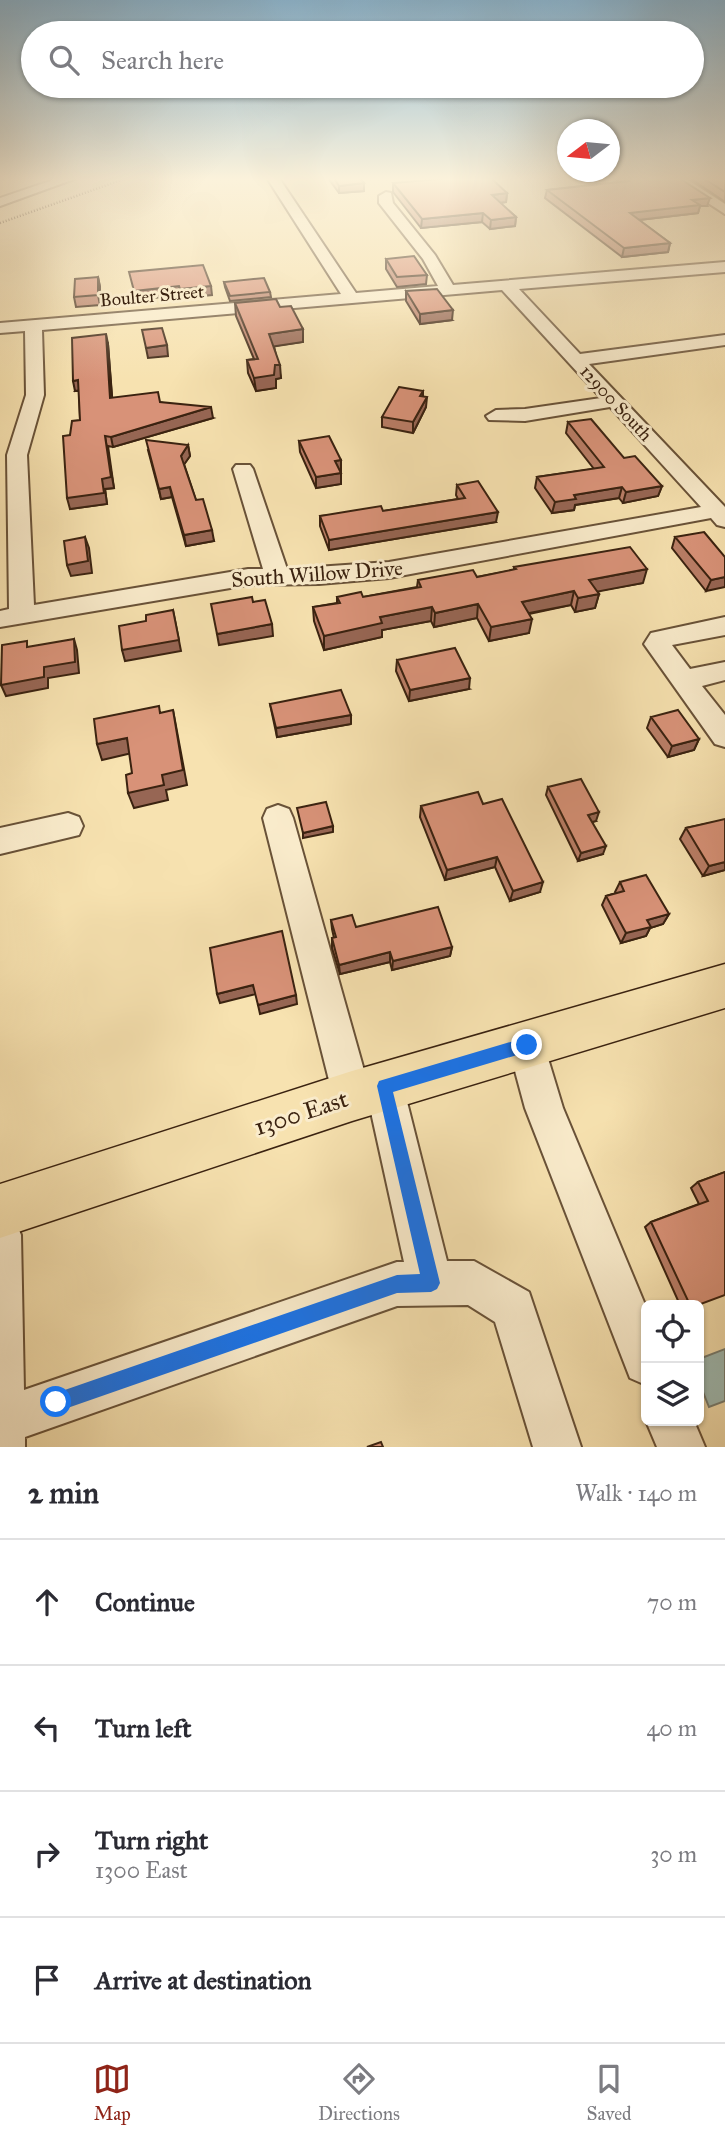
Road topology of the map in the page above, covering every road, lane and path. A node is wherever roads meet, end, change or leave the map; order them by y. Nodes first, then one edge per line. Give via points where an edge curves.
1 (317, 246) edge
2 (420, 246) edge
3 (725, 267) edge
4 (507, 286) junction
5 (448, 291) junction
6 (352, 299) junction
7 (33, 325) junction
8 (0, 328) edge
9 (725, 340) edge
10 (577, 360) junction
11 (615, 401) junction
12 (496, 416) dead end
13 (243, 469) dead end
14 (721, 515) edge
15 (277, 575) junction
16 (11, 617) edge
17 (725, 626) edge
18 (725, 671) edge
19 (684, 680) junction
20 (721, 725) edge
21 (278, 818) dead end
22 (68, 826) dead end
23 (0, 841) edge
24 (725, 986) edge
25 (527, 1045) junction
26 (368, 1091) junction
27 (0, 1211) edge
28 (0, 1235) edge
29 (431, 1283) junction
30 (641, 1350) edge
31 (1, 1422) edge
32 (672, 1426) edge
33 (1, 1447) edge
34 (557, 1447) edge
35 (681, 1447) edge

1 - 6 street
2 - 5 street
3 - 4 street, Boulter Street
4 - 5 street, Boulter Street
4 - 10 street, 12900 South
5 - 6 street, Boulter Street
6 - 7 street, Boulter Street
7 - 8 street, Boulter Street
7 - 16 street via 34,396 17,455
9 - 10 street
10 - 11 street, 12900 South
11 - 12 street
11 - 14 street, 12900 South
13 - 15 street
14 - 15 street, South Willow Drive via 389,570
15 - 16 street, South Willow Drive
17 - 19 street via 660,639 657,644
18 - 19 street
19 - 20 street
21 - 26 street
22 - 23 street
24 - 25 main road, 1300 East
25 - 26 main road, 1300 East
25 - 30 street via 544,1108
26 - 27 main road, 1300 East
26 - 29 street
28 - 31 street
29 - 31 street via 397,1284
29 - 34 street via 474,1283 513,1308
31 - 33 street
32 - 35 street

